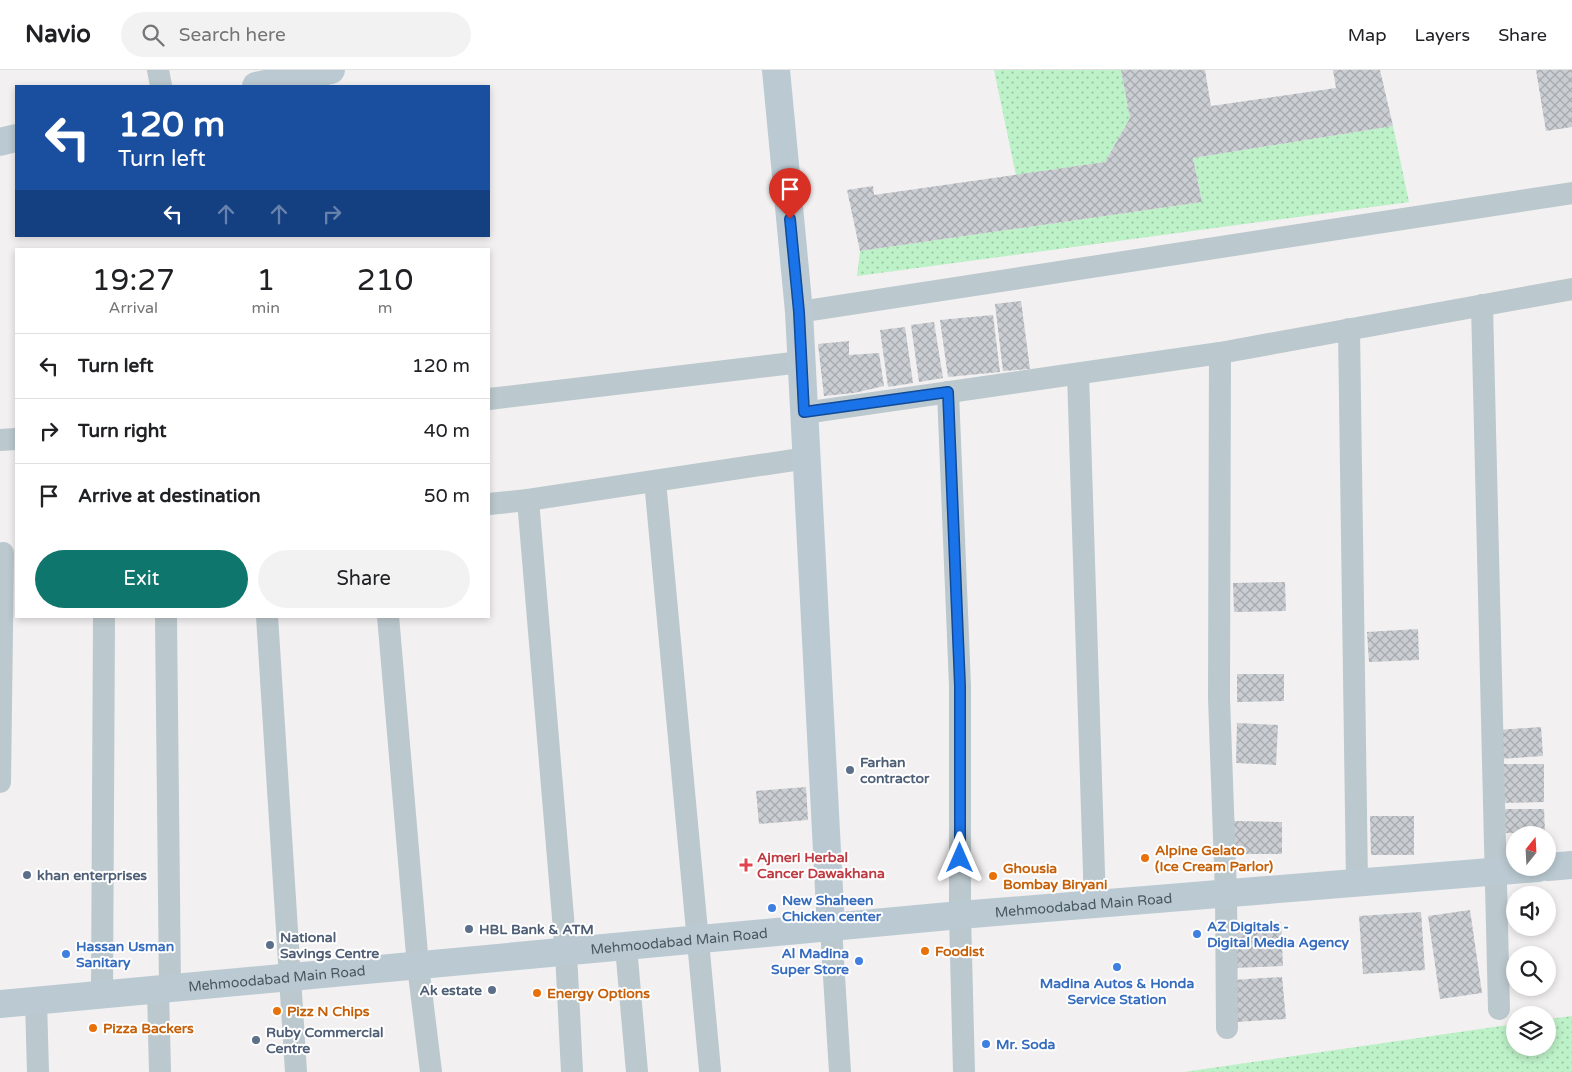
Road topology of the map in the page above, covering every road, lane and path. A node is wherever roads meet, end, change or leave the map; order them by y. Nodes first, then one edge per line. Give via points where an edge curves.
1 (158, 70) edge
2 (331, 70) edge
3 (776, 70) edge
4 (161, 85) edge
5 (261, 85) edge
6 (15, 138) edge
7 (0, 142) edge
8 (1572, 193) edge
9 (1572, 289) edge
10 (1482, 306) junction
11 (799, 312) junction
12 (1349, 329) junction
13 (1220, 353) junction
14 (800, 362) junction
15 (1078, 374) junction
16 (948, 392) junction
17 (490, 399) edge
18 (804, 412) junction
19 (15, 439) edge
20 (0, 440) edge
21 (807, 458) junction
22 (656, 481) junction
23 (528, 500) junction
24 (490, 504) edge
25 (6, 553) edge
26 (104, 618) edge
27 (166, 618) edge
28 (267, 618) edge
29 (388, 618) edge
30 (0, 782) edge
31 (1572, 865) edge
32 (1556, 866) edge
33 (1506, 870) edge
34 (1494, 871) junction
35 (1357, 882) junction
36 (1226, 893) junction
37 (1095, 904) junction
38 (960, 915) junction
39 (831, 928) junction
40 (697, 941) junction
41 (626, 947) junction
42 (566, 953) junction
43 (418, 966) junction
44 (288, 978) junction
45 (164, 989) junction
46 (102, 995) junction
47 (36, 1001) junction
48 (0, 1004) edge
49 (1499, 1009) dead end
50 (1226, 1028) dead end
51 (710, 1070) dead end
52 (38, 1072) edge
53 (160, 1072) edge
54 (296, 1072) edge
55 (431, 1072) edge
56 (572, 1072) edge
57 (637, 1072) edge
58 (840, 1072) edge
59 (964, 1072) edge

1 - 4 street
2 - 5 main road
3 - 11 main road
6 - 7 main road
8 - 11 street
9 - 10 street
10 - 12 street
10 - 34 street
11 - 14 main road
12 - 13 street
12 - 35 street
13 - 15 street
13 - 36 street via 1219,698
14 - 17 street
14 - 18 main road
15 - 16 street
15 - 37 street
16 - 18 street
16 - 38 street via 960,686
18 - 21 main road
19 - 20 street
21 - 22 street
21 - 39 main road
22 - 23 street
22 - 40 street
23 - 24 street
23 - 42 street
25 - 30 street
26 - 46 street
27 - 45 street
28 - 44 street
29 - 43 street
31 - 32 main road
33 - 34 main road, Mehmoodabad Main Road
34 - 35 main road, Mehmoodabad Main Road
34 - 49 street
35 - 36 main road, Mehmoodabad Main Road
36 - 37 main road, Mehmoodabad Main Road
36 - 50 street
37 - 38 main road, Mehmoodabad Main Road
38 - 39 main road, Mehmoodabad Main Road
38 - 59 street
39 - 40 main road, Mehmoodabad Main Road
39 - 58 street
40 - 41 main road, Mehmoodabad Main Road
40 - 51 street
41 - 42 main road, Mehmoodabad Main Road
41 - 57 street
42 - 43 main road, Mehmoodabad Main Road
42 - 56 street
43 - 44 main road, Mehmoodabad Main Road
43 - 55 street
44 - 45 main road, Mehmoodabad Main Road
44 - 54 street
45 - 46 main road, Mehmoodabad Main Road
45 - 53 street
46 - 47 main road, Mehmoodabad Main Road
47 - 48 main road, Mehmoodabad Main Road
47 - 52 street

